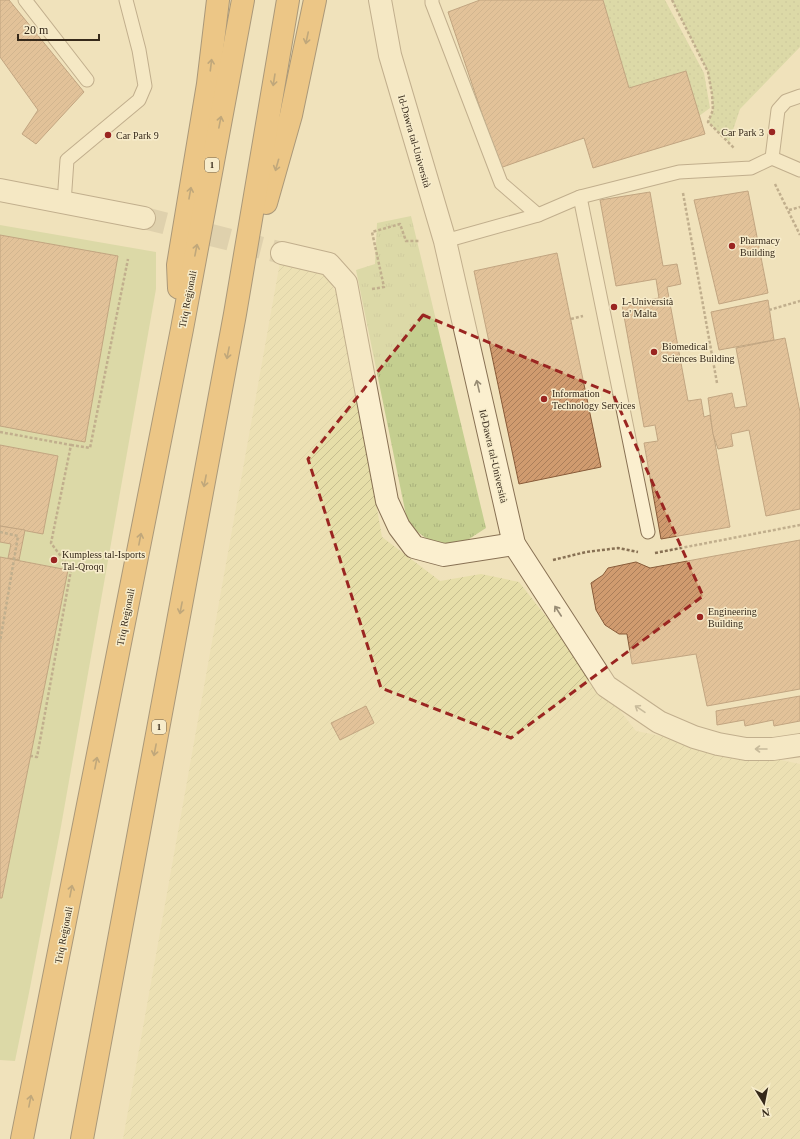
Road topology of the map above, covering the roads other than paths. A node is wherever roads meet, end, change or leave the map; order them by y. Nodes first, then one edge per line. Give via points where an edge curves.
1 (25, 0) edge
2 (126, 0) edge
3 (218, 0) edge
4 (243, 0) edge
5 (288, 0) edge
6 (315, 0) edge
7 (380, 0) edge
8 (432, 0) edge
9 (87, 80) dead end
10 (800, 96) edge
11 (772, 158) junction
12 (800, 170) edge
13 (0, 190) edge
14 (580, 197) junction
15 (64, 203) junction
16 (538, 215) junction
17 (144, 218) tunnel mouth
18 (444, 241) junction
19 (282, 253) tunnel mouth
20 (235, 314) junction
21 (182, 329) junction
22 (648, 532) dead end
23 (514, 544) junction
24 (800, 745) edge
25 (22, 1139) edge
26 (82, 1139) edge

1 - 9 lane
2 - 15 lane via 140,50 145,86 139,100 67,160
21 -> 3 highway via 178,265 208,84
21 -> 4 highway, Triq Reġjonali / 1
5 -> 20 highway, 1
6 -> 20 highway via 291,115
7 - 18 street, Id-Dawra tal-Università via 390,55
8 - 16 lane via 501,183
10 - 11 lane via 786,101 778,110
11 - 12 lane
11 - 14 lane via 751,168 679,172
13 - 15 street
14 - 16 lane
14 - 22 lane
15 - 17 street
16 - 18 lane
23 -> 18 street, Id-Dawra tal-Università
19 - 23 street via 329,264 346,283 387,501 414,547 444,555
20 -> 26 highway, 1
25 -> 21 highway, Triq Reġjonali / 1
24 -> 23 street, Id-Dawra tal-Università via 746,749 694,737 659,722 606,686

